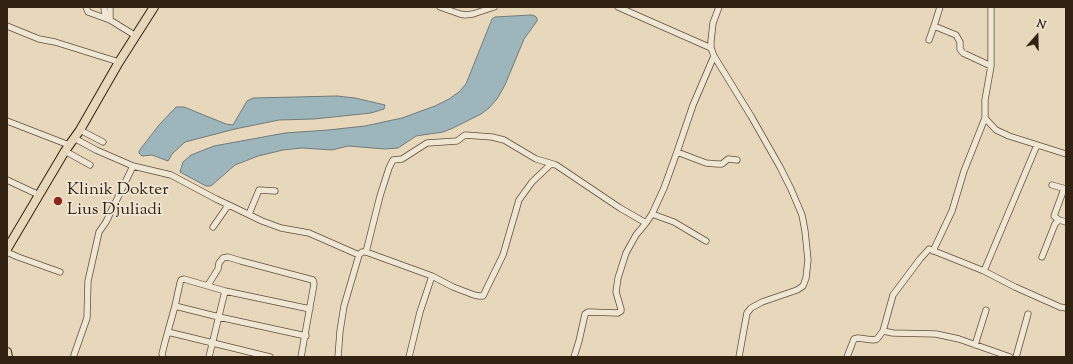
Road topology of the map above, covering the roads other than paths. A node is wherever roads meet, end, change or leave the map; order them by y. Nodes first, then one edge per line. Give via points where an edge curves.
1 (86, 7) edge
2 (104, 7) edge
3 (110, 7) edge
4 (154, 7) edge
5 (440, 7) edge
6 (494, 7) edge
7 (618, 7) edge
8 (719, 7) edge
9 (940, 7) edge
10 (991, 7) edge
11 (108, 19) junction
12 (7, 26) edge
13 (934, 26) junction
14 (136, 36) junction
15 (930, 40) dead end
16 (711, 48) junction
17 (714, 56) junction
18 (119, 62) junction
19 (991, 66) junction
20 (985, 118) junction
21 (7, 120) edge
22 (80, 130) junction
23 (103, 142) dead end
24 (70, 145) junction
25 (1037, 145) junction
26 (676, 152) junction
27 (1066, 154) edge
28 (737, 160) dead end
29 (553, 164) junction
30 (90, 165) dead end
31 (133, 166) junction
32 (7, 180) edge
33 (1052, 185) dead end
34 (1065, 189) edge
35 (275, 192) dead end
36 (39, 195) junction
37 (231, 206) junction
38 (249, 214) junction
39 (652, 214) junction
40 (1059, 220) junction
41 (1066, 222) edge
42 (646, 223) junction
43 (213, 227) dead end
44 (706, 241) dead end
45 (7, 249) edge
46 (933, 251) junction
47 (366, 252) junction
48 (359, 255) junction
49 (1042, 257) dead end
50 (984, 271) junction
51 (60, 272) dead end
52 (432, 276) junction
53 (208, 286) junction
54 (225, 291) junction
55 (175, 306) junction
56 (1066, 308) edge
57 (310, 309) junction
58 (986, 310) dead end
59 (1028, 314) dead end
60 (219, 317) junction
61 (883, 331) junction
62 (168, 332) junction
63 (306, 336) junction
64 (212, 343) junction
65 (976, 345) junction
66 (7, 352) edge
67 (8, 357) edge
68 (74, 357) edge
69 (163, 357) edge
70 (209, 357) edge
71 (270, 357) edge
72 (301, 357) edge
73 (338, 357) edge
74 (409, 357) edge
75 (574, 357) edge
76 (739, 357) edge
77 (847, 357) edge
78 (1010, 357) edge
79 (1016, 357) edge

1 - 11 street via 88,12
2 - 11 street
3 - 11 street
4 - 14 main road
5 - 6 street via 465,15
7 - 16 street
8 - 16 street via 713,23
9 - 13 street
10 - 19 street
11 - 14 street
12 - 18 street via 39,39
13 - 15 street
13 - 19 street via 956,35 962,51
14 - 18 main road
16 - 17 street
17 - 26 street
17 - 76 street via 791,189 802,215 808,260 808,272 803,286 750,308
18 - 22 main road
19 - 20 street via 985,100
20 - 25 street via 996,130
20 - 46 street via 964,171 952,211
21 - 24 street
22 - 23 street
22 - 24 main road
24 - 30 street
24 - 31 street via 96,150
24 - 36 main road
25 - 27 street
25 - 50 street
26 - 28 street via 706,163 722,164 728,159
26 - 39 street
29 - 42 street
29 - 47 street via 536,159 504,140 492,137 465,135 457,141 428,143 402,159 393,160 380,196
29 - 52 street via 532,182 519,200 503,255 484,295 474,295
31 - 37 street via 171,175
31 - 68 street via 99,232 88,281 87,318
32 - 36 street
33 - 34 street
34 - 40 street via 1054,216
35 - 38 street via 259,190
36 - 45 main road
37 - 38 street
37 - 43 street via 227,207
38 - 48 street via 281,228 309,233
39 - 42 street
39 - 44 street via 674,222
40 - 41 street
40 - 49 street
42 - 75 street via 626,253 620,271 616,292 621,311 584,314
45 - 51 street via 9,253 18,257
46 - 50 street
46 - 61 street via 927,251 892,295
47 - 48 street
47 - 52 street
48 - 73 street via 344,306
50 - 56 street
52 - 74 street
53 - 54 street
53 - 55 street via 184,278 181,280
53 - 57 street via 219,263 228,257 312,279 314,284
54 - 57 street
54 - 60 street
55 - 60 street
55 - 62 street
57 - 63 street
58 - 65 street
59 - 79 street
60 - 63 street
60 - 64 street
61 - 65 street via 936,334
61 - 77 street via 873,340 854,339
62 - 64 street
62 - 69 street
63 - 72 street
64 - 70 street
64 - 71 street
65 - 78 street
66 - 67 main road

